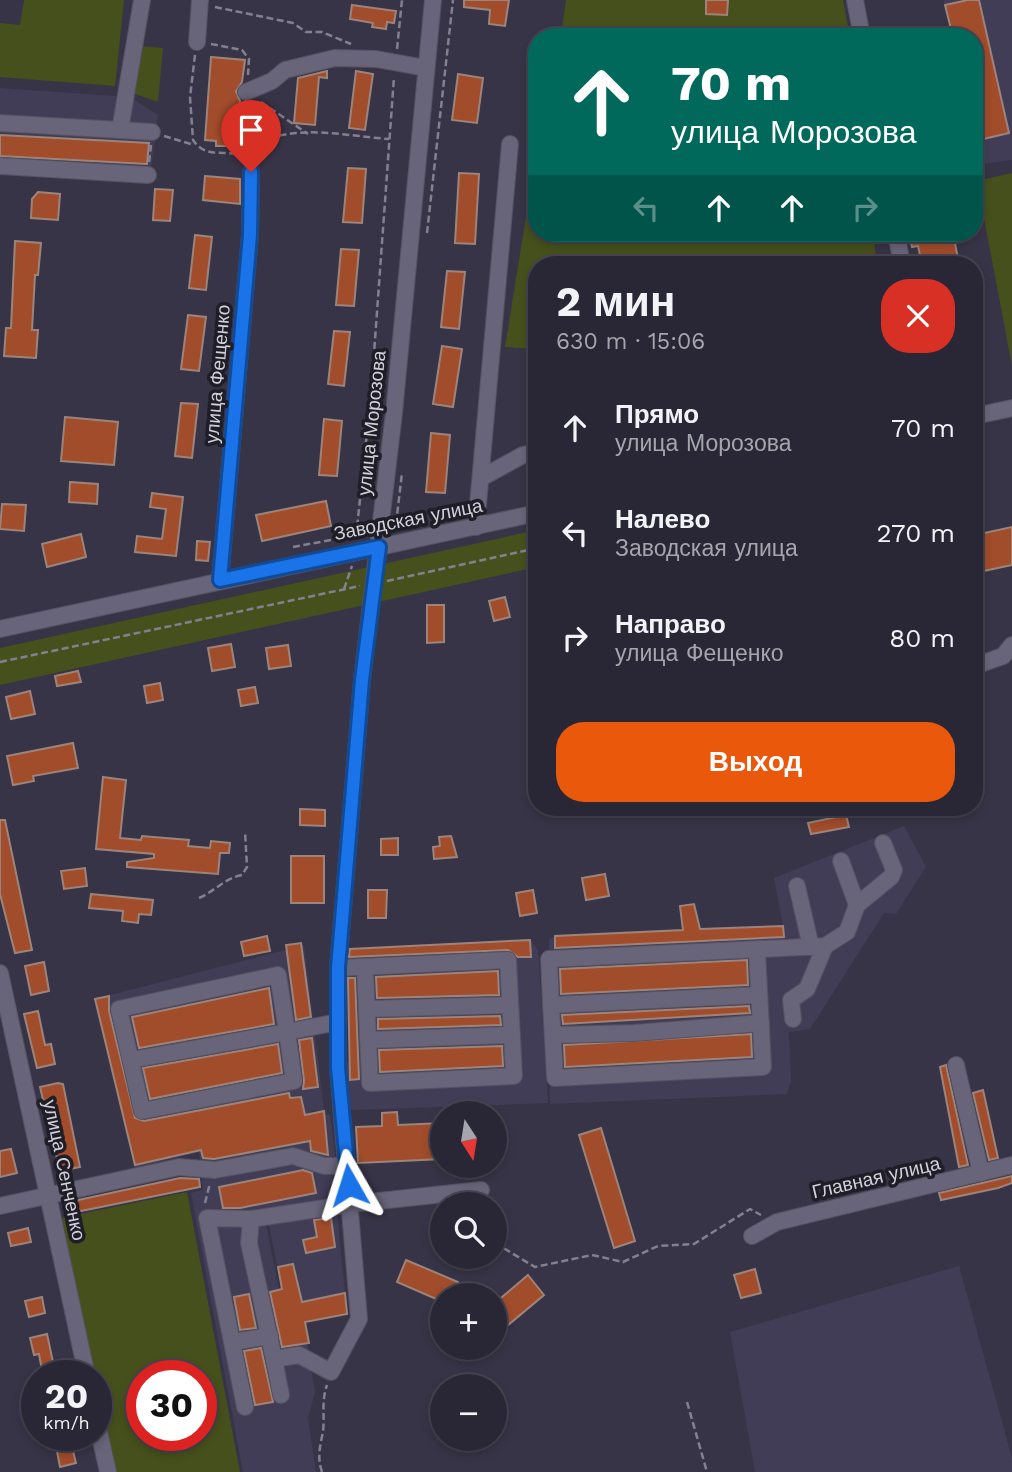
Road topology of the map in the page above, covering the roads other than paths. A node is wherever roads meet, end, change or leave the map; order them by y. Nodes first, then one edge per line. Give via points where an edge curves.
1 (142, 0) edge
2 (433, 0) edge
3 (855, 0) edge
4 (204, 2) edge
5 (860, 28) edge
6 (197, 42) road end
7 (426, 68) junction
8 (246, 92) road end
9 (0, 123) edge
10 (120, 130) junction
11 (152, 132) road end
12 (510, 144) dead end
13 (0, 166) edge
14 (251, 172) road end
15 (148, 174) road end
16 (1012, 408) edge
17 (983, 414) edge
18 (528, 454) edge
19 (481, 478) junction
20 (528, 515) edge
21 (476, 527) junction
22 (379, 547) junction
23 (220, 580) junction
24 (0, 629) edge
25 (1012, 645) edge
26 (983, 663) edge
27 (883, 844) dead end
28 (841, 861) dead end
29 (797, 886) dead end
30 (857, 905) junction
31 (818, 947) junction
32 (757, 951) junction
33 (338, 968) junction
34 (365, 969) junction
35 (0, 973) edge
36 (760, 995) junction
37 (551, 1004) junction
38 (510, 1005) junction
39 (367, 1009) junction
40 (793, 1019) dead end
41 (338, 1022) junction
42 (761, 1024) junction
43 (287, 1031) junction
44 (512, 1035) junction
45 (553, 1035) junction
46 (368, 1040) junction
47 (131, 1060) junction
48 (956, 1065) dead end
49 (1012, 1165) edge
50 (348, 1166) junction
51 (981, 1173) junction
52 (481, 1190) dead end
53 (49, 1195) junction
54 (351, 1204) junction
55 (0, 1206) edge
56 (251, 1219) junction
57 (752, 1236) dead end
58 (270, 1336) junction
59 (233, 1342) junction
60 (274, 1359) junction
61 (84, 1360) edge
62 (281, 1395) dead end
63 (245, 1406) dead end
64 (103, 1451) edge
65 (108, 1472) edge

1 - 10 street
2 - 7 street, улица Морозова
3 - 5 street
4 - 6 street
7 - 8 street via 362,57 302,64
7 - 22 street, улица Морозова
9 - 10 street
10 - 11 street
12 - 19 street
13 - 15 street
14 - 23 street, улица Фещенко via 250,235
16 - 17 street
18 - 19 street
19 - 21 street
20 - 21 street, Заводская улица
21 - 22 street, Заводская улица
22 - 23 street, Заводская улица
22 - 33 street, улица Морозова via 362,680
23 - 24 street, Заводская улица
25 - 26 street via 1003,656
27 - 30 street via 894,870
28 - 30 street
29 - 31 street
30 - 31 street via 847,932
31 - 32 street
31 - 40 street via 807,989 791,1000
32 - 36 street
32 - 37 street via 549,959
33 - 34 street
33 - 41 street, улица Морозова
34 - 38 street via 508,960
34 - 39 street
35 - 53 street, улица Сенченко
36 - 37 street
36 - 42 street
37 - 45 street
38 - 39 street
38 - 44 street
39 - 46 street
41 - 43 street
41 - 50 street, улица Морозова
42 - 45 street
42 - 45 street via 763,1067 555,1078
43 - 47 street
43 - 47 street via 293,1081 142,1111
43 - 47 street via 278,975 119,1009
44 - 46 street
44 - 46 street via 514,1076 370,1083
48 - 51 street
49 - 51 street, Главная улица
50 - 53 street via 324,1166 293,1156 215,1170 179,1167
50 - 54 street, улица Морозова
51 - 57 street, Главная улица via 777,1222
52 - 54 street
53 - 55 street
53 - 61 street, улица Сенченко
54 - 56 street
54 - 60 street, улица Морозова via 359,1319 331,1372 299,1355
56 - 58 street via 249,1243
56 - 59 street via 207,1218
58 - 59 street
58 - 60 street
59 - 63 street
60 - 62 street
64 - 65 street

